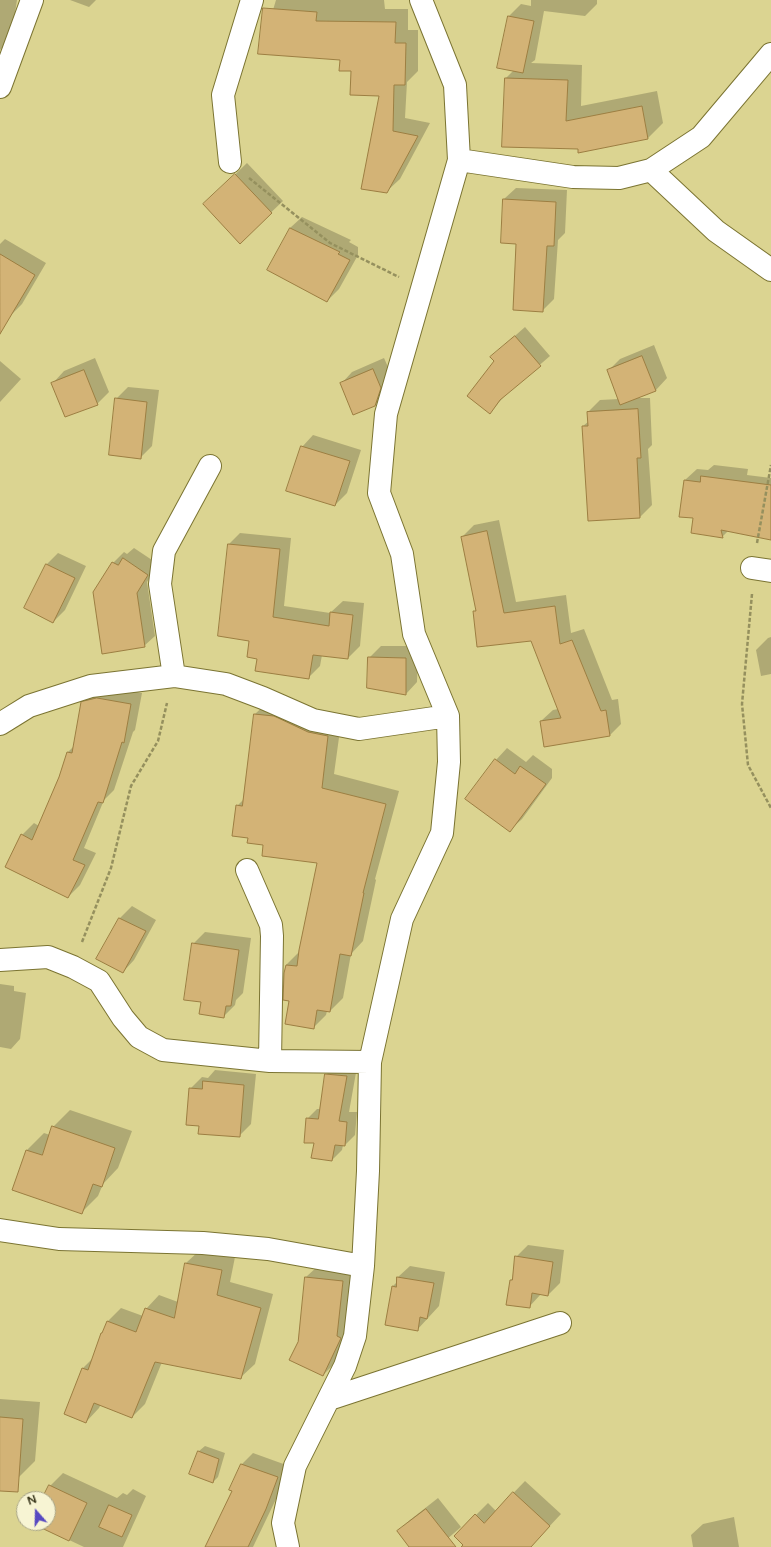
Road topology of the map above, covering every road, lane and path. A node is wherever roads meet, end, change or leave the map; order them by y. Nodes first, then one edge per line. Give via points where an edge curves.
1 (32, 0) edge
2 (252, 0) edge
3 (420, 0) edge
4 (771, 54) edge
5 (0, 87) edge
6 (459, 160) junction
7 (230, 162) joint
8 (651, 170) junction
9 (771, 270) edge
10 (422, 289) junction
11 (771, 465) edge
12 (210, 466) dead end
13 (762, 570) edge
14 (174, 676) junction
15 (448, 716) junction
16 (0, 724) edge
17 (771, 808) edge
18 (247, 870) dead end
19 (0, 960) edge
20 (73, 967) junction
21 (270, 1060) junction
22 (370, 1062) junction
23 (0, 1230) edge
24 (363, 1266) junction
25 (560, 1323) dead end
26 (329, 1399) junction
27 (288, 1547) edge

1 - 5 street
2 - 7 street via 223,95
3 - 6 street via 455,85
4 - 8 street via 702,137
6 - 8 street via 573,177 619,178
6 - 10 street
7 - 10 path via 330,243
8 - 9 street via 716,231
10 - 15 street via 386,414 379,493 402,554 414,634
11 - 13 path
12 - 14 street via 164,551 160,584
13 - 17 path via 748,637 742,704 748,765
14 - 15 street via 226,684 313,720 359,729
14 - 16 street via 91,686 29,706
14 - 20 path via 158,741 131,786 111,868
15 - 22 street via 449,762 442,833 402,919
18 - 21 street via 271,924
19 - 20 street via 48,957
20 - 21 street via 99,981 139,1037 163,1050
21 - 22 street
22 - 24 street
23 - 24 street via 59,1239 204,1243 268,1249
24 - 26 street via 355,1336 345,1366
25 - 26 street
26 - 27 street via 295,1466 283,1523

